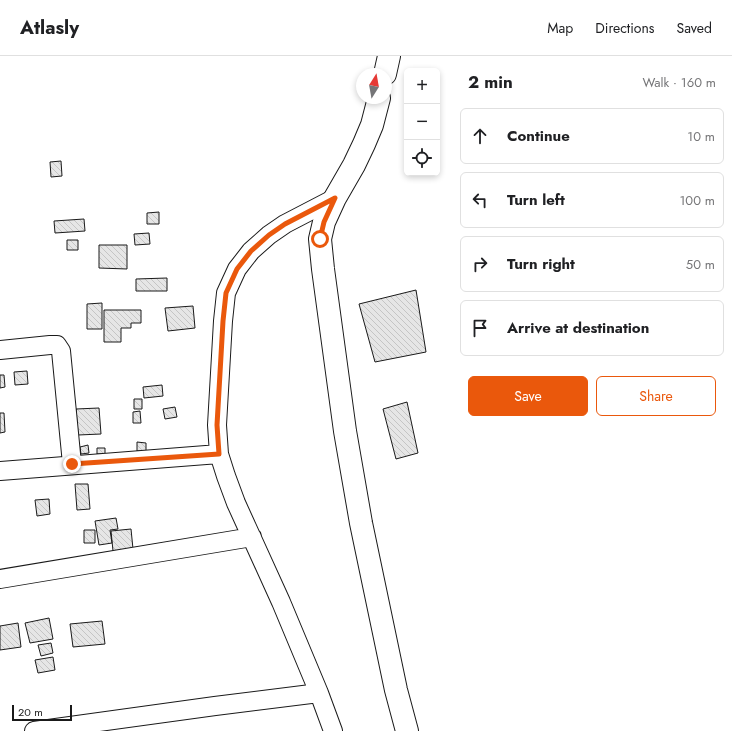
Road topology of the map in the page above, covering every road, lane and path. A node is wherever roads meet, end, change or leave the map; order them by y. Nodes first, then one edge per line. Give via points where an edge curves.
1 (388, 56) edge
2 (385, 68) edge
3 (377, 104) edge
4 (335, 198) junction
5 (0, 350) edge
6 (219, 454) junction
7 (72, 464) junction
8 (0, 471) edge
9 (252, 537) junction
10 (0, 578) edge
11 (319, 693) junction
12 (34, 731) edge
13 (333, 731) edge
14 (406, 731) edge

1 - 2 street
3 - 4 street via 364,144
4 - 6 street via 269,235 251,251 237,269 226,293 217,425
4 - 14 street via 324,222 320,239 322,269 361,523
5 - 7 street via 50,345 57,346 61,351
6 - 7 street
6 - 9 street via 236,503
7 - 8 street
9 - 10 street
9 - 11 street
11 - 12 street
11 - 13 street

